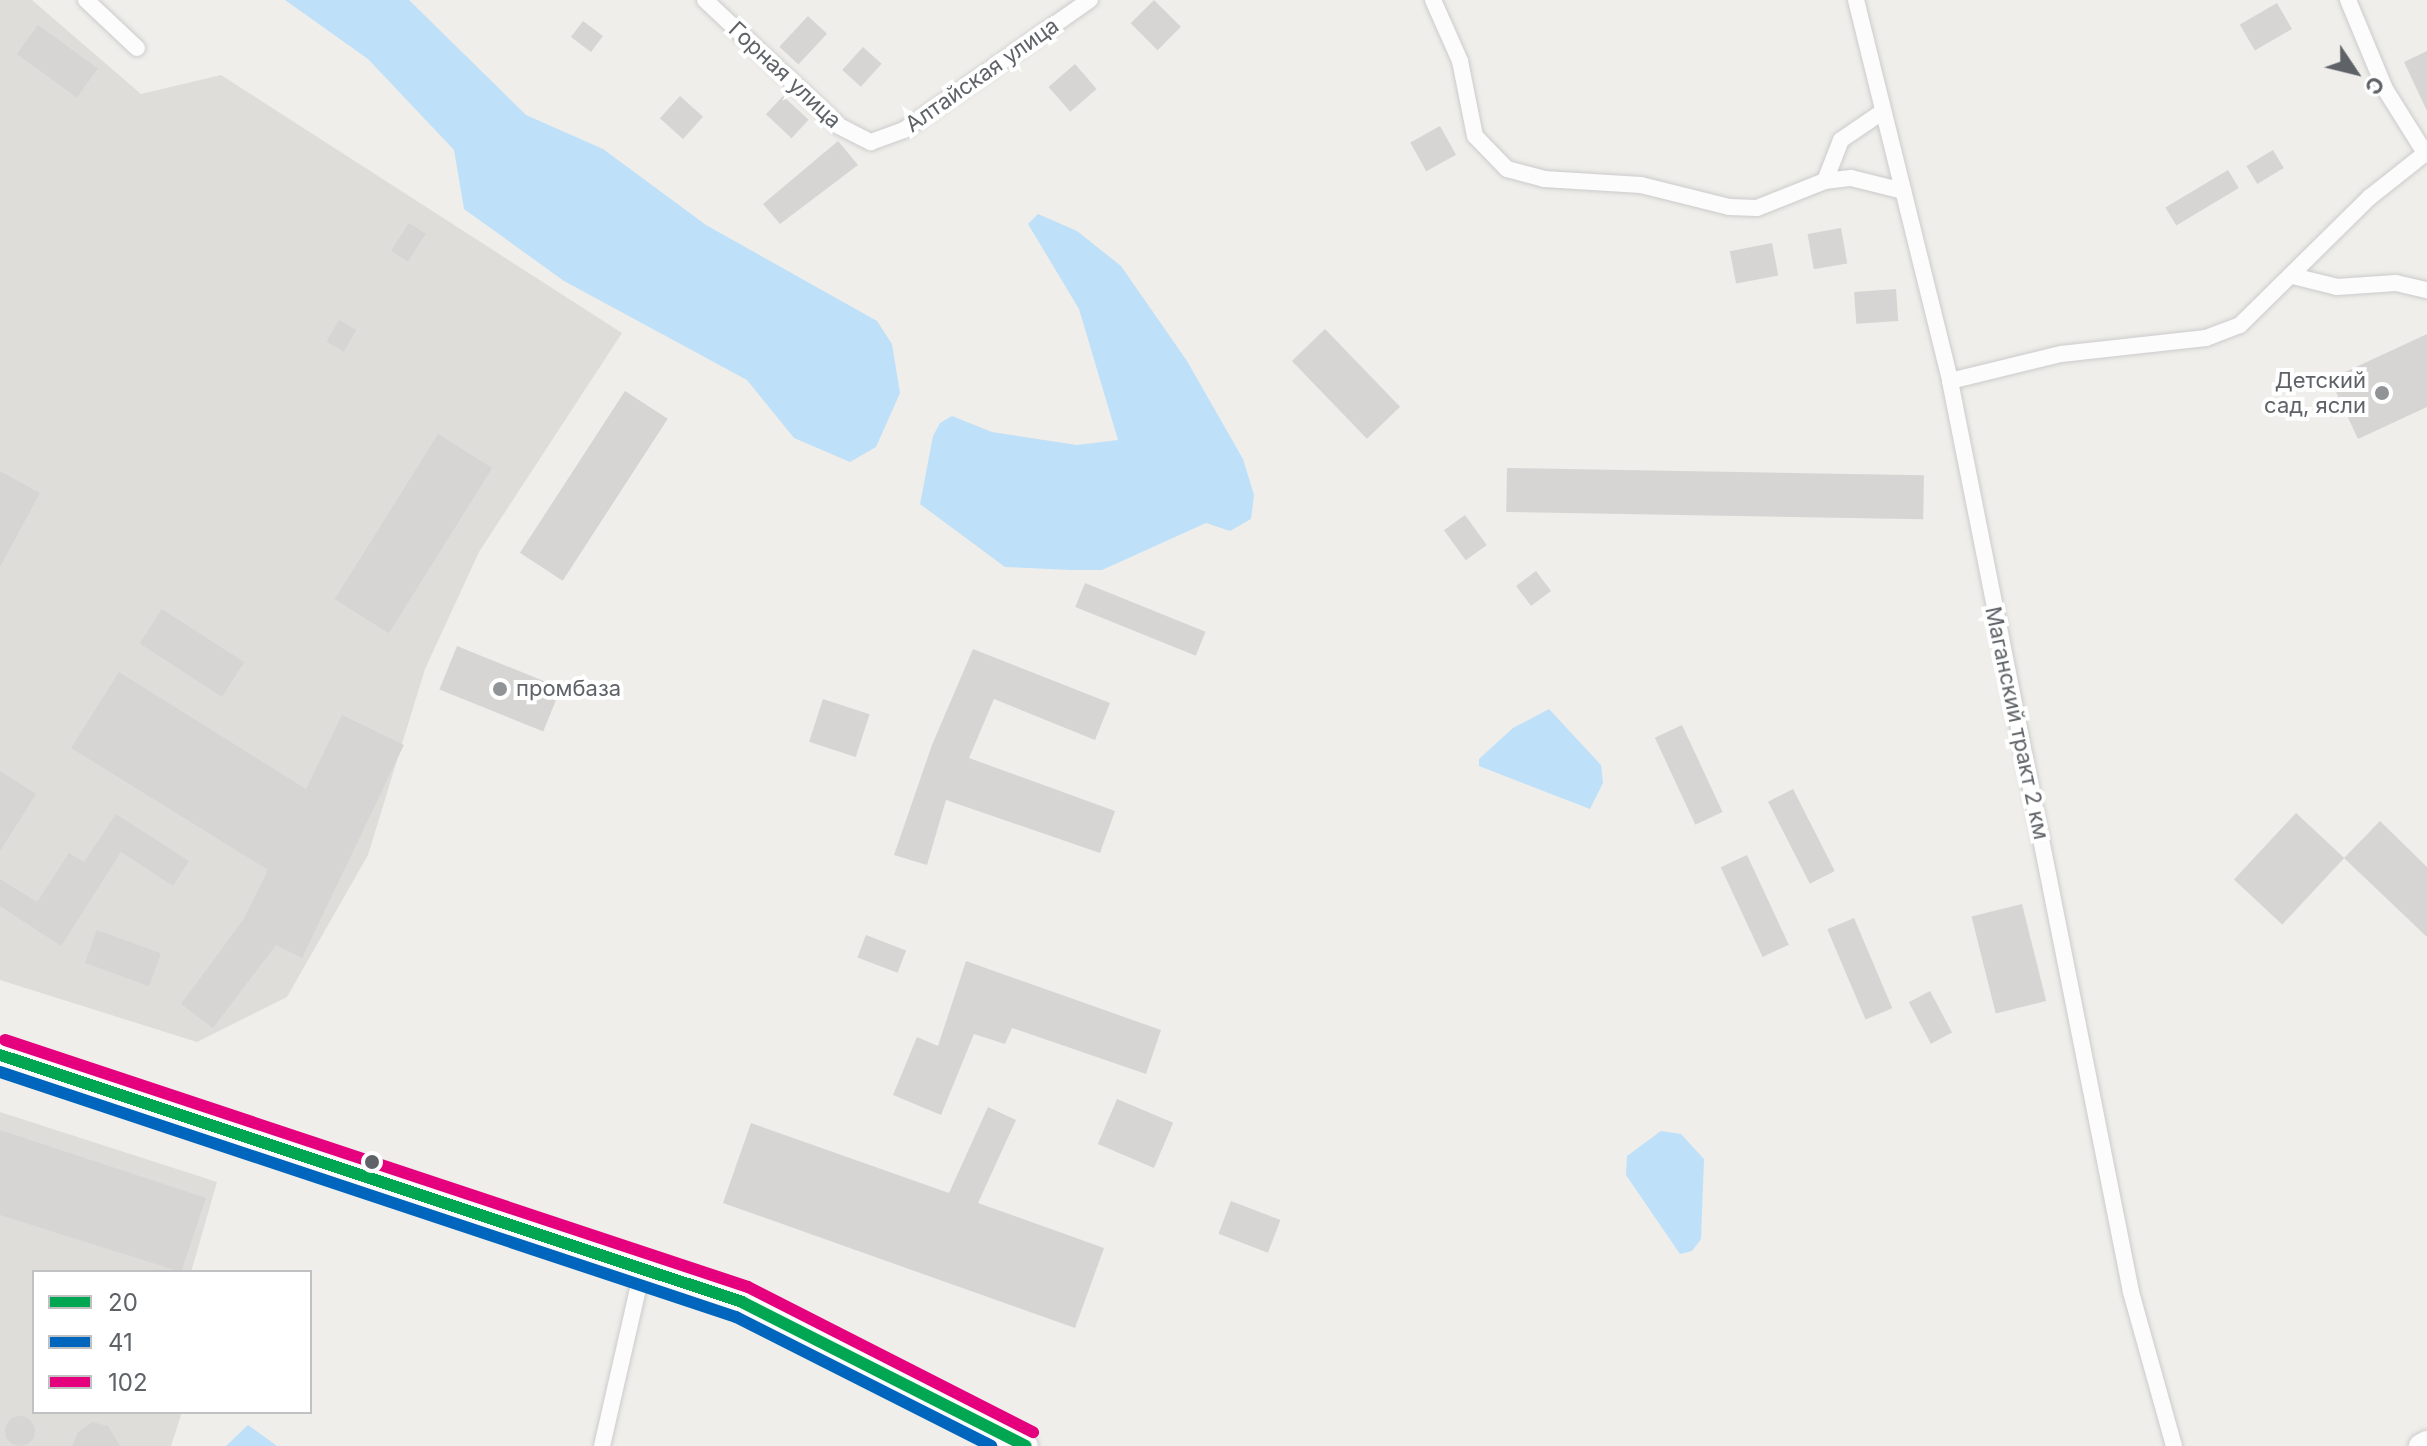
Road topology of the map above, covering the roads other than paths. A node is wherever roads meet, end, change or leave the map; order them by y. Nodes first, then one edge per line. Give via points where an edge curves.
1 (86, 0) edge
2 (705, 0) edge
3 (1090, 0) edge
4 (1433, 0) edge
5 (1856, 0) edge
6 (2348, 0) edge
7 (137, 48) dead end
8 (1882, 112) junction
9 (871, 142) joint
10 (2426, 153) edge
11 (1825, 181) junction
12 (1903, 191) junction
13 (2293, 276) junction
14 (2427, 290) edge
15 (1950, 381) junction
16 (0, 1055) edge
17 (643, 1267) junction
18 (2427, 1443) edge
19 (602, 1446) edge
20 (1026, 1446) edge
21 (2174, 1446) edge
22 (2421, 1446) edge

1 - 7 street
2 - 9 street, Горная улица via 839,126
3 - 9 street, Алтайская улица via 904,130
4 - 11 street via 1460,61 1475,136 1507,169 1544,179 1641,185 1729,207 1757,208
5 - 8 street, Маганский тракт 2 км
6 - 10 street via 2385,89
8 - 11 street via 1841,140
8 - 12 street, Маганский тракт 2 км
10 - 13 street via 2370,197
11 - 12 street via 1851,178
12 - 15 street, Маганский тракт 2 км
13 - 14 street via 2337,287 2396,283
13 - 15 street via 2240,325 2206,338 2061,354
15 - 21 street, Маганский тракт 2 км via 2131,1292
16 - 17 main road
17 - 19 street
17 - 20 main road via 742,1302 819,1337
18 - 22 main road

